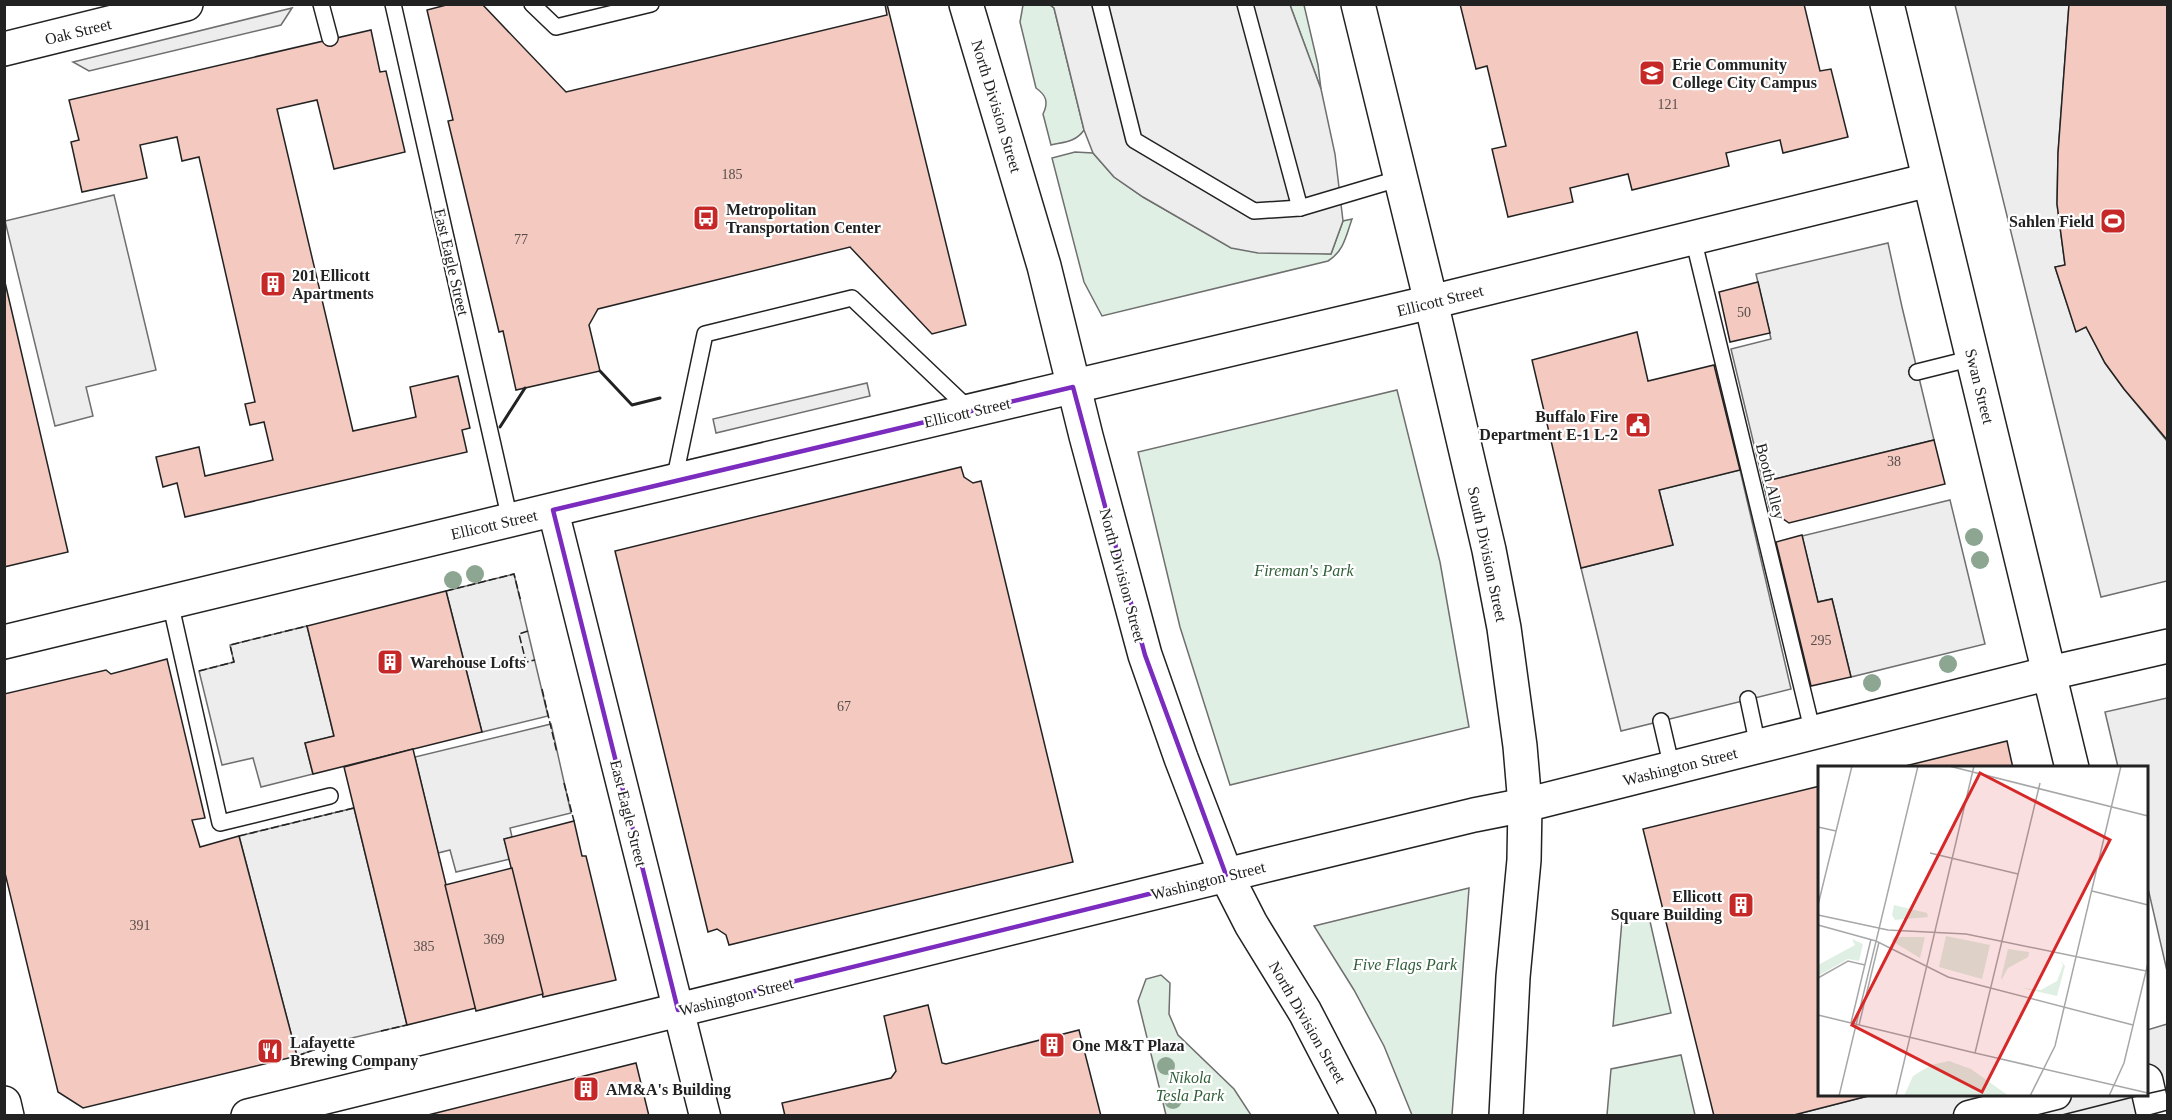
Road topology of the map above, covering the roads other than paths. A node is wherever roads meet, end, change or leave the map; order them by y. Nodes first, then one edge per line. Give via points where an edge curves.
1 (186, 4) edge
2 (321, 4) edge
3 (393, 4) edge
4 (532, 4) edge
5 (651, 4) edge
6 (966, 4) edge
7 (1100, 4) edge
8 (1245, 4) edge
9 (1358, 4) edge
10 (1887, 4) edge
11 (330, 38) dead end
12 (4, 49) edge
13 (1401, 178) junction
14 (1929, 180) junction
15 (1300, 208) junction
16 (1694, 238) junction
17 (1431, 302) junction
18 (1973, 358) junction
19 (1917, 372) dead end
20 (1074, 387) junction
21 (971, 411) junction
22 (674, 481) junction
23 (553, 510) junction
24 (510, 520) junction
25 (170, 602) junction
26 (4, 642) edge
27 (2168, 646) edge
28 (2050, 673) junction
29 (1748, 699) dead end
30 (1661, 721) dead end
31 (1813, 733) junction
32 (1758, 746) junction
33 (2072, 766) edge
34 (1672, 768) junction
35 (330, 796) dead end
36 (1525, 805) junction
37 (1226, 875) junction
38 (678, 1010) junction
39 (2148, 1090) edge
40 (2052, 1096) edge
41 (4, 1103) edge
42 (2154, 1115) edge
43 (8, 1116) edge
44 (248, 1116) edge
45 (705, 1116) edge
46 (1359, 1116) edge
47 (1506, 1116) edge
48 (1969, 1116) edge

1 - 12 main road, Oak Street
2 - 11 lane
3 - 24 lane, East Eagle Street
4 - 5 lane via 556,27
6 - 20 main road, North Division Street via 1044,266
7 - 15 lane via 1134,140 1254,211
8 - 15 lane
9 - 13 main road, South Division Street
10 - 14 main road, Swan Street
13 - 15 lane
13 - 17 main road, South Division Street
14 - 16 main road, Ellicott Street
14 - 18 main road, Swan Street
16 - 17 main road, Ellicott Street
16 - 31 lane, Booth Alley
17 - 20 main road, Ellicott Street
17 - 36 main road, South Division Street via 1504,628
18 - 19 lane
18 - 28 main road, Swan Street
20 - 21 main road, Ellicott Street
20 - 37 main road, North Division Street via 1145,655
21 - 22 main road, Ellicott Street
21 - 22 lane via 852,298 705,334
22 - 23 main road, Ellicott Street
23 - 24 main road, Ellicott Street
23 - 38 street, East Eagle Street
24 - 25 main road, Ellicott Street
25 - 26 main road, Ellicott Street
25 - 35 lane via 220,823
27 - 28 main road, Washington Street
28 - 31 main road, Washington Street
28 - 33 main road, Swan Street
29 - 32 lane
30 - 34 lane
31 - 32 main road, Washington Street
32 - 34 main road, Washington Street
34 - 36 main road, Washington Street
36 - 37 main road, Washington Street
36 - 47 main road, South Division Street
37 - 38 main road, Washington Street
37 - 46 main road, North Division Street
38 - 44 main road, Washington Street
38 - 45 street, East Eagle Street
39 - 42 main road
40 - 48 street
41 - 43 main road

